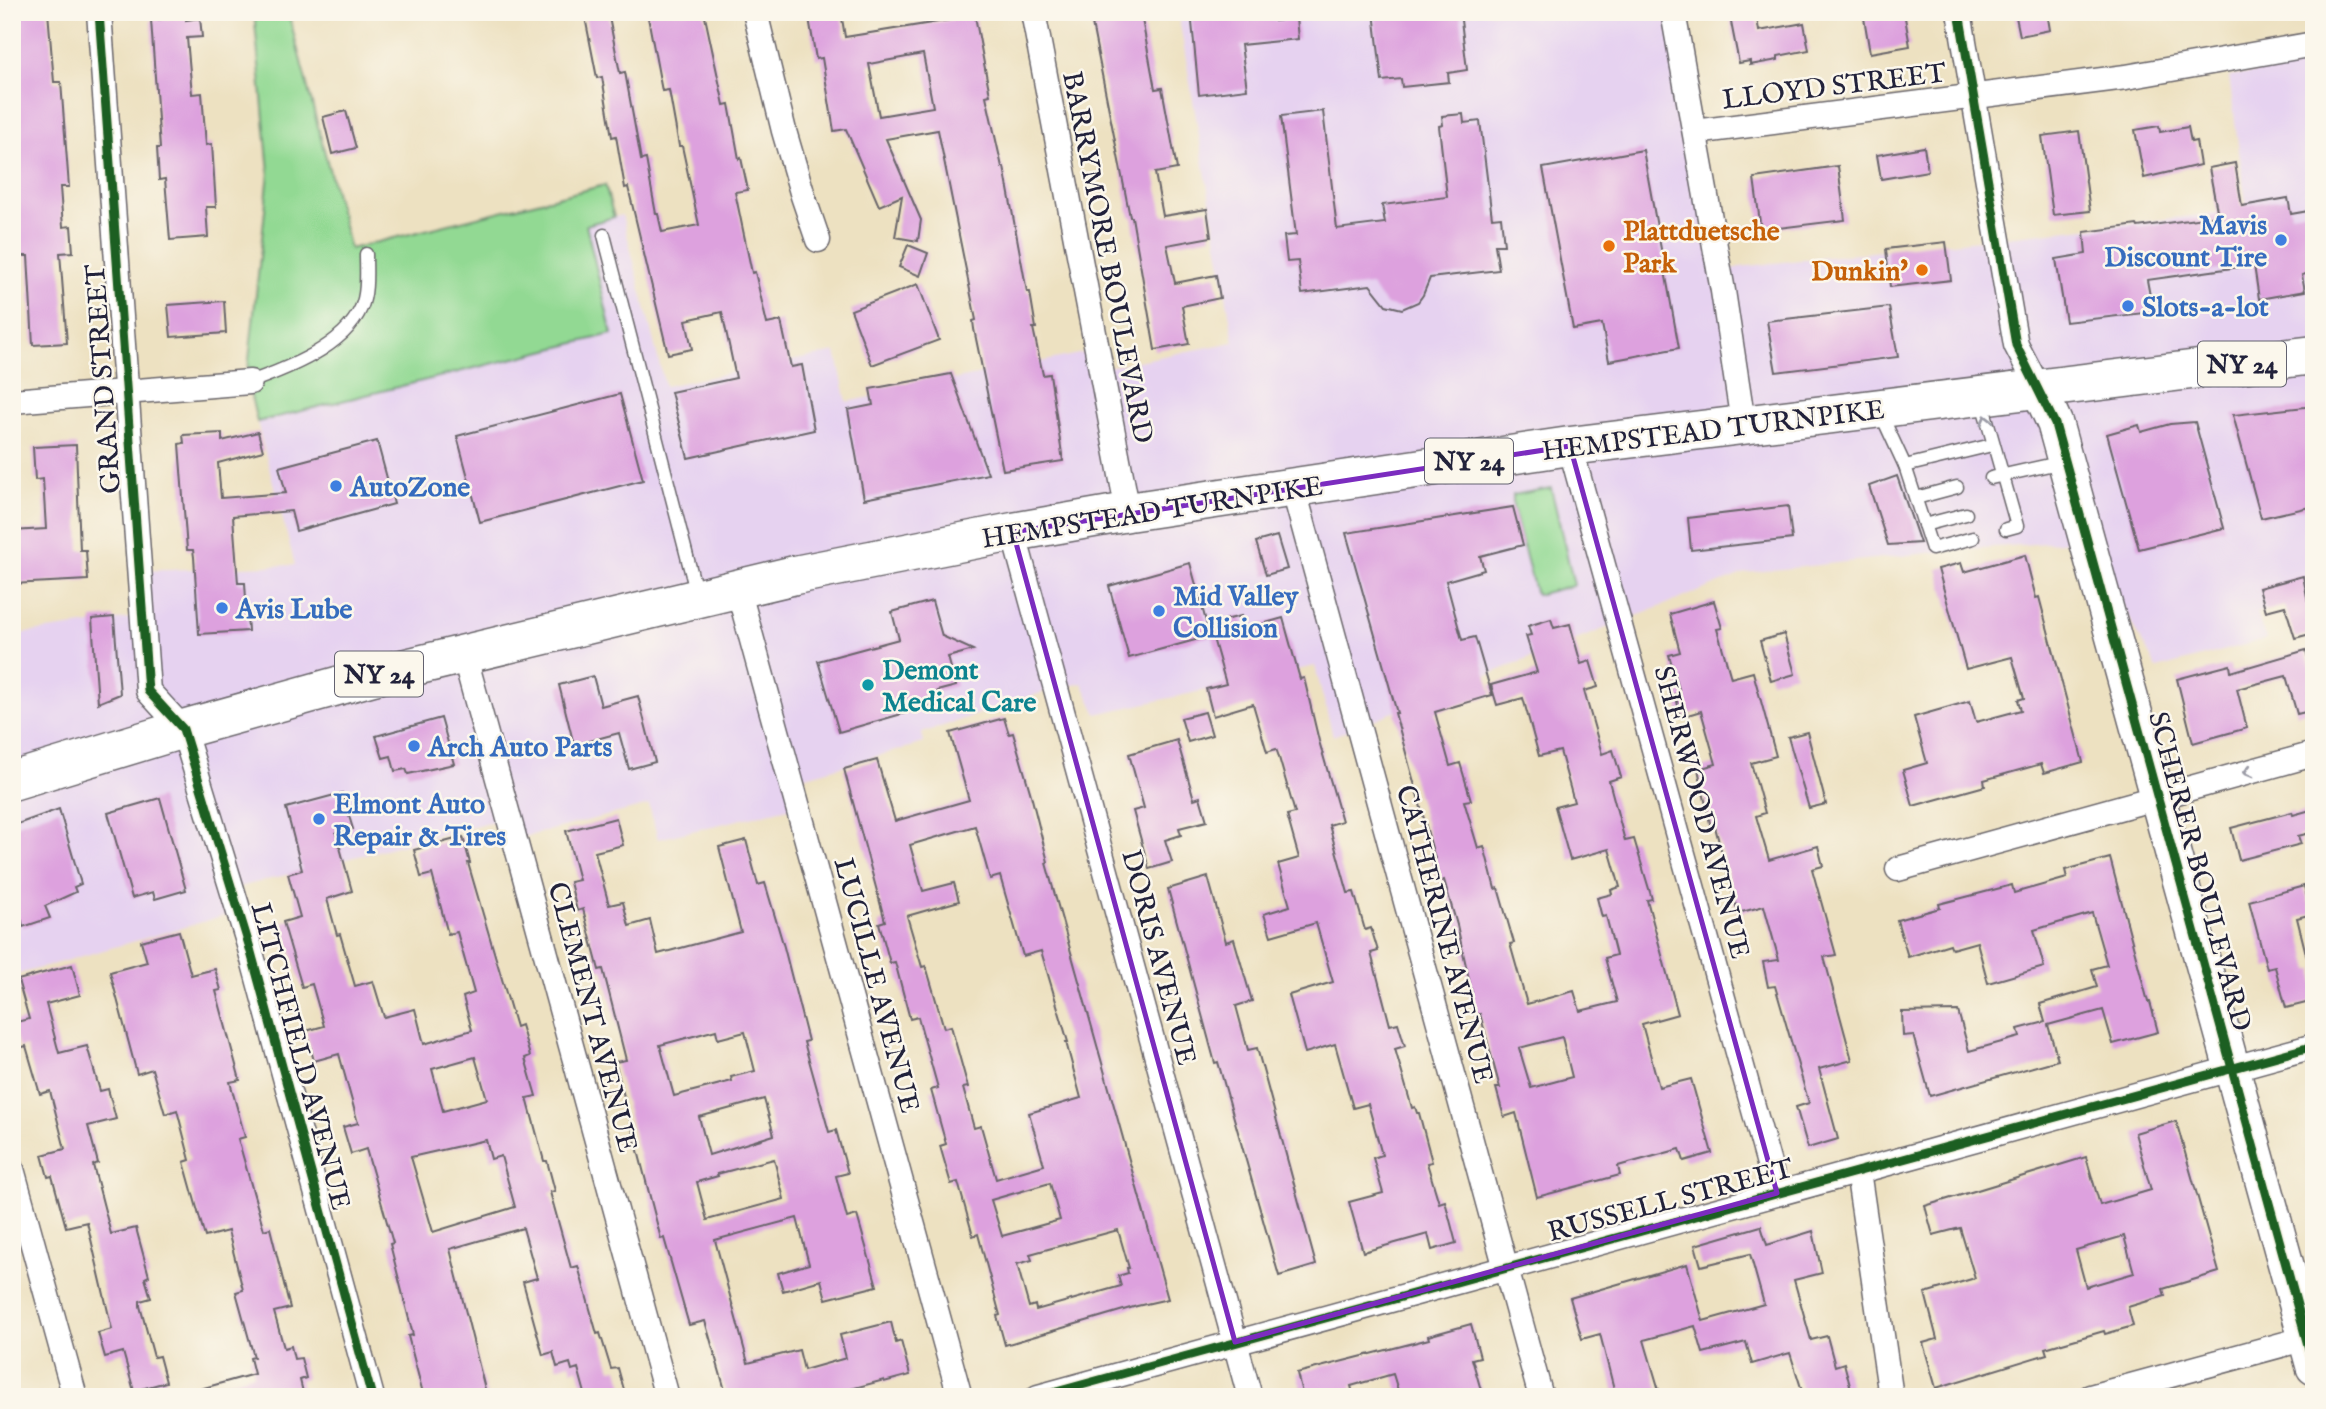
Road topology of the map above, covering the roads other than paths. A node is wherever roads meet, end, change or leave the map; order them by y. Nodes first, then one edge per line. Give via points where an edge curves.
1 (99, 12) edge
2 (755, 12) edge
3 (1033, 12) edge
4 (1673, 12) edge
5 (1959, 12) edge
6 (2314, 44) edge
7 (1974, 97) junction
8 (1695, 132) junction
9 (604, 235) dead end
10 (818, 240) dead end
11 (366, 254) dead end
12 (2314, 355) edge
13 (250, 382) joint
14 (2039, 389) junction
15 (126, 393) junction
16 (1980, 396) junction
17 (12, 401) edge
18 (1878, 407) junction
19 (1743, 423) junction
20 (1992, 445) junction
21 (1570, 446) junction
22 (2066, 462) junction
23 (1905, 466) junction
24 (1996, 476) junction
25 (1293, 487) junction
26 (1957, 487) dead end
27 (1916, 498) junction
28 (1128, 512) junction
29 (1966, 514) dead end
30 (1924, 525) junction
31 (2006, 529) dead end
32 (1013, 532) junction
33 (1972, 538) dead end
34 (738, 589) junction
35 (698, 598) junction
36 (464, 654) junction
37 (183, 729) junction
38 (2314, 754) edge
39 (12, 782) edge
40 (2157, 797) junction
41 (1898, 869) dead end
42 (2314, 1045) edge
43 (2231, 1068) junction
44 (12, 1170) edge
45 (1858, 1171) junction
46 (1777, 1193) junction
47 (1506, 1268) junction
48 (1235, 1342) junction
49 (2311, 1347) edge
50 (75, 1397) edge
51 (372, 1397) edge
52 (667, 1397) edge
53 (960, 1397) edge
54 (1038, 1397) edge
55 (1250, 1397) edge
56 (1541, 1397) edge
57 (1891, 1397) edge
58 (2090, 1397) edge

1 - 15 street, GRAND STREET
2 - 10 street via 784,131
3 - 28 street, BARRYMORE BOULEVARD
4 - 8 street
5 - 7 street
6 - 7 street, LLOYD STREET via 2126,77
7 - 8 street, LLOYD STREET
7 - 14 street via 2016,345
8 - 19 street
9 - 35 lane
11 - 13 lane via 362,308 343,332 287,369
12 - 14 main road, HEMPSTEAD TURNPIKE / NY 24
13 - 15 street
14 - 16 main road, HEMPSTEAD TURNPIKE / NY 24
14 - 22 street, SCHERER BOULEVARD
15 - 17 street
15 - 37 street, GRAND STREET via 148,691
16 - 18 main road, HEMPSTEAD TURNPIKE / NY 24
20 -> 16 lane
18 - 19 main road, HEMPSTEAD TURNPIKE / NY 24
18 - 23 lane
19 - 21 main road, HEMPSTEAD TURNPIKE / NY 24
20 - 23 lane
20 - 24 lane
21 - 25 main road, HEMPSTEAD TURNPIKE / NY 24
21 - 46 street, SHERWOOD AVENUE
22 - 24 lane
22 - 40 street, SCHERER BOULEVARD
23 - 27 lane
24 - 31 lane via 2017,526
25 - 28 main road, HEMPSTEAD TURNPIKE / NY 24
25 - 47 street, CATHERINE AVENUE
26 - 27 lane
27 - 30 lane
28 - 32 main road, HEMPSTEAD TURNPIKE / NY 24
29 - 30 lane
30 - 33 lane via 1932,549
32 - 34 main road, HEMPSTEAD TURNPIKE / NY 24
32 - 48 street, DORIS AVENUE
34 - 35 main road, HEMPSTEAD TURNPIKE / NY 24
34 - 53 street, LUCILLE AVENUE
35 - 36 main road, HEMPSTEAD TURNPIKE / NY 24
36 - 37 main road, HEMPSTEAD TURNPIKE / NY 24
36 - 52 street, CLEMENT AVENUE
37 - 39 main road, HEMPSTEAD TURNPIKE / NY 24
37 - 51 street, LITCHFIELD AVENUE via 249,945
38 -> 40 street
40 - 41 street
40 - 43 street, SCHERER BOULEVARD
42 - 43 street, RUSSELL STREET
43 - 45 street, RUSSELL STREET
43 - 49 street, SCHERER BOULEVARD
44 - 50 street
45 - 46 street, RUSSELL STREET
45 - 57 street
46 - 47 street, RUSSELL STREET
47 - 48 street, RUSSELL STREET
47 - 56 street, CATHERINE AVENUE
48 - 54 street, RUSSELL STREET
48 - 55 street, DORIS AVENUE
49 - 58 street

